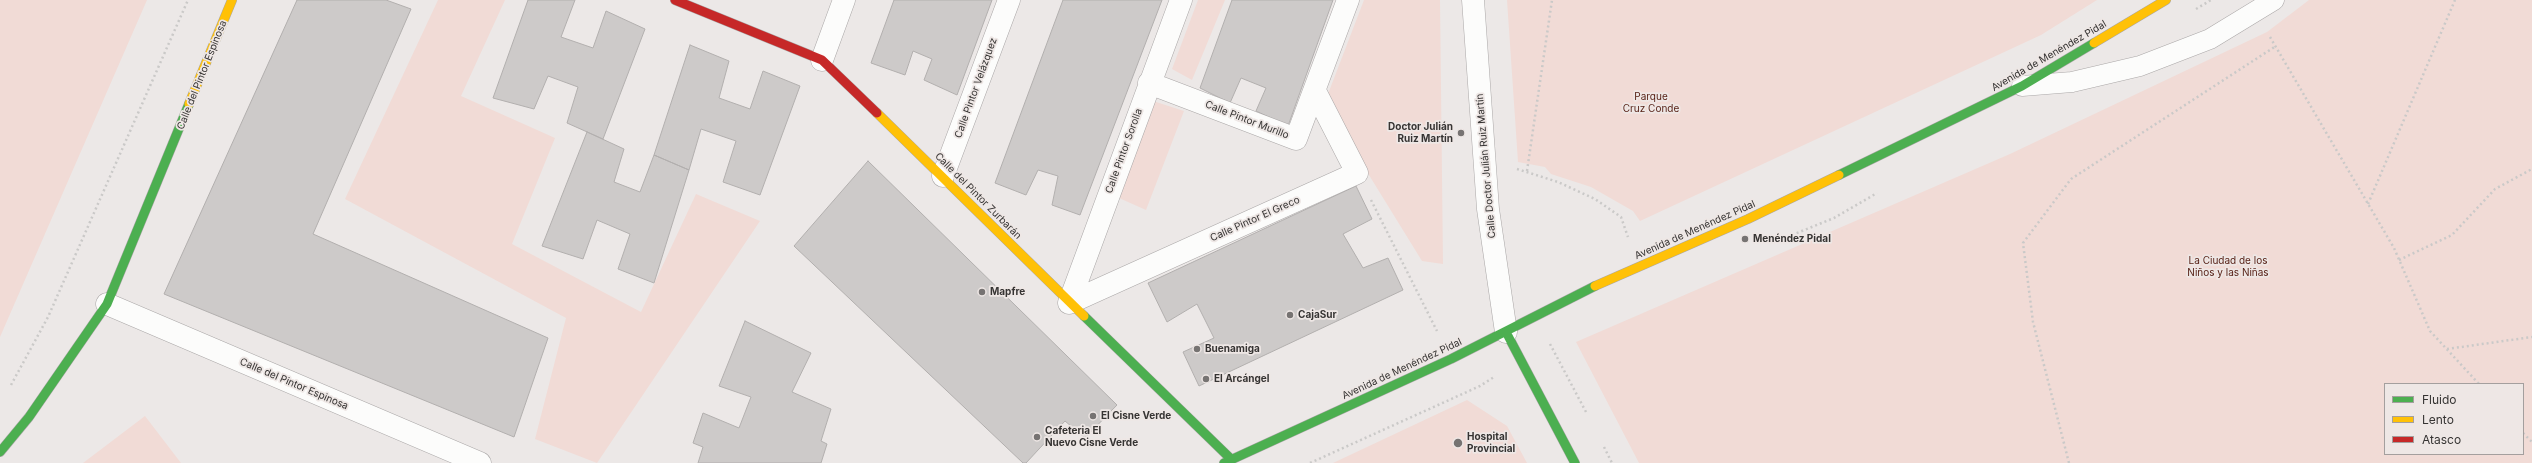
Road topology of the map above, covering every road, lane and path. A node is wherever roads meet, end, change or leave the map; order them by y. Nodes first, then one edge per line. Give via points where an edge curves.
1 (188, 0) edge
2 (232, 0) edge
3 (675, 0) edge
4 (844, 0) edge
5 (1009, 0) edge
6 (1181, 0) edge
7 (1348, 0) edge
8 (1473, 0) edge
9 (1552, 0) edge
10 (2166, 0) edge
11 (2274, 0) edge
12 (2455, 0) edge
13 (2267, 32) dead end
14 (2276, 46) junction
15 (822, 60) junction
16 (1150, 83) junction
17 (2022, 86) junction
18 (1315, 91) junction
19 (1510, 168) dead end
20 (2532, 169) edge
21 (1527, 171) junction
22 (1357, 173) junction
23 (943, 176) junction
24 (2368, 204) junction
25 (1629, 239) dead end
26 (2399, 260) junction
27 (1069, 302) junction
28 (107, 304) junction
29 (1506, 332) junction
30 (2532, 337) edge
31 (1547, 338) dead end
32 (2447, 349) junction
33 (1451, 359) junction
34 (2478, 383) edge
35 (7, 392) dead end
36 (1586, 414) dead end
37 (2524, 434) edge
38 (1601, 441) dead end
39 (2532, 442) edge
40 (0, 452) edge
41 (1228, 461) edge
42 (480, 463) edge
43 (1575, 463) edge
44 (1612, 463) edge
45 (2069, 463) edge

1 - 35 path via 48,317
2 - 28 street, Calle del Pintor Espinosa
3 - 15 street, Calle del Pintor Zurbarán
4 - 15 street
5 - 23 street, Calle Pintor Velázquez
6 - 16 street, Calle Pintor Sorolla
7 - 18 street, Calle Pintor Murillo
8 - 29 street, Calle Doctor Julián Ruiz Martín via 1488,209
9 - 21 path
10 - 17 street, Avenida de Menéndez Pidal
11 - 17 lane via 2210,39 2140,66 2072,82
12 - 24 path
13 - 14 path
14 - 24 path
14 - 45 path via 2071,179 2023,243 2033,322
15 - 23 street, Calle del Pintor Zurbarán
16 - 18 street, Calle Pintor Murillo via 1296,139
16 - 27 street, Calle Pintor Sorolla
17 - 29 street, Avenida de Menéndez Pidal via 1748,219 1607,280
18 - 22 street
19 - 21 path
20 - 26 path via 2496,189 2452,235
21 - 25 path via 1595,199 1621,217
22 - 27 street, Calle Pintor El Greco
22 - 33 path
23 - 27 street, Calle del Pintor Zurbarán
24 - 26 path
26 - 32 path via 2430,331
27 - 41 street, Calle del Pintor Zurbarán
28 - 40 street, Calle del Pintor Espinosa via 29,417
28 - 42 street, Calle del Pintor Espinosa
29 - 33 street, Avenida de Menéndez Pidal
29 - 43 street
30 - 32 path
31 - 36 path
32 - 34 path
33 - 41 street, Avenida de Menéndez Pidal
37 - 39 path
38 - 44 path

